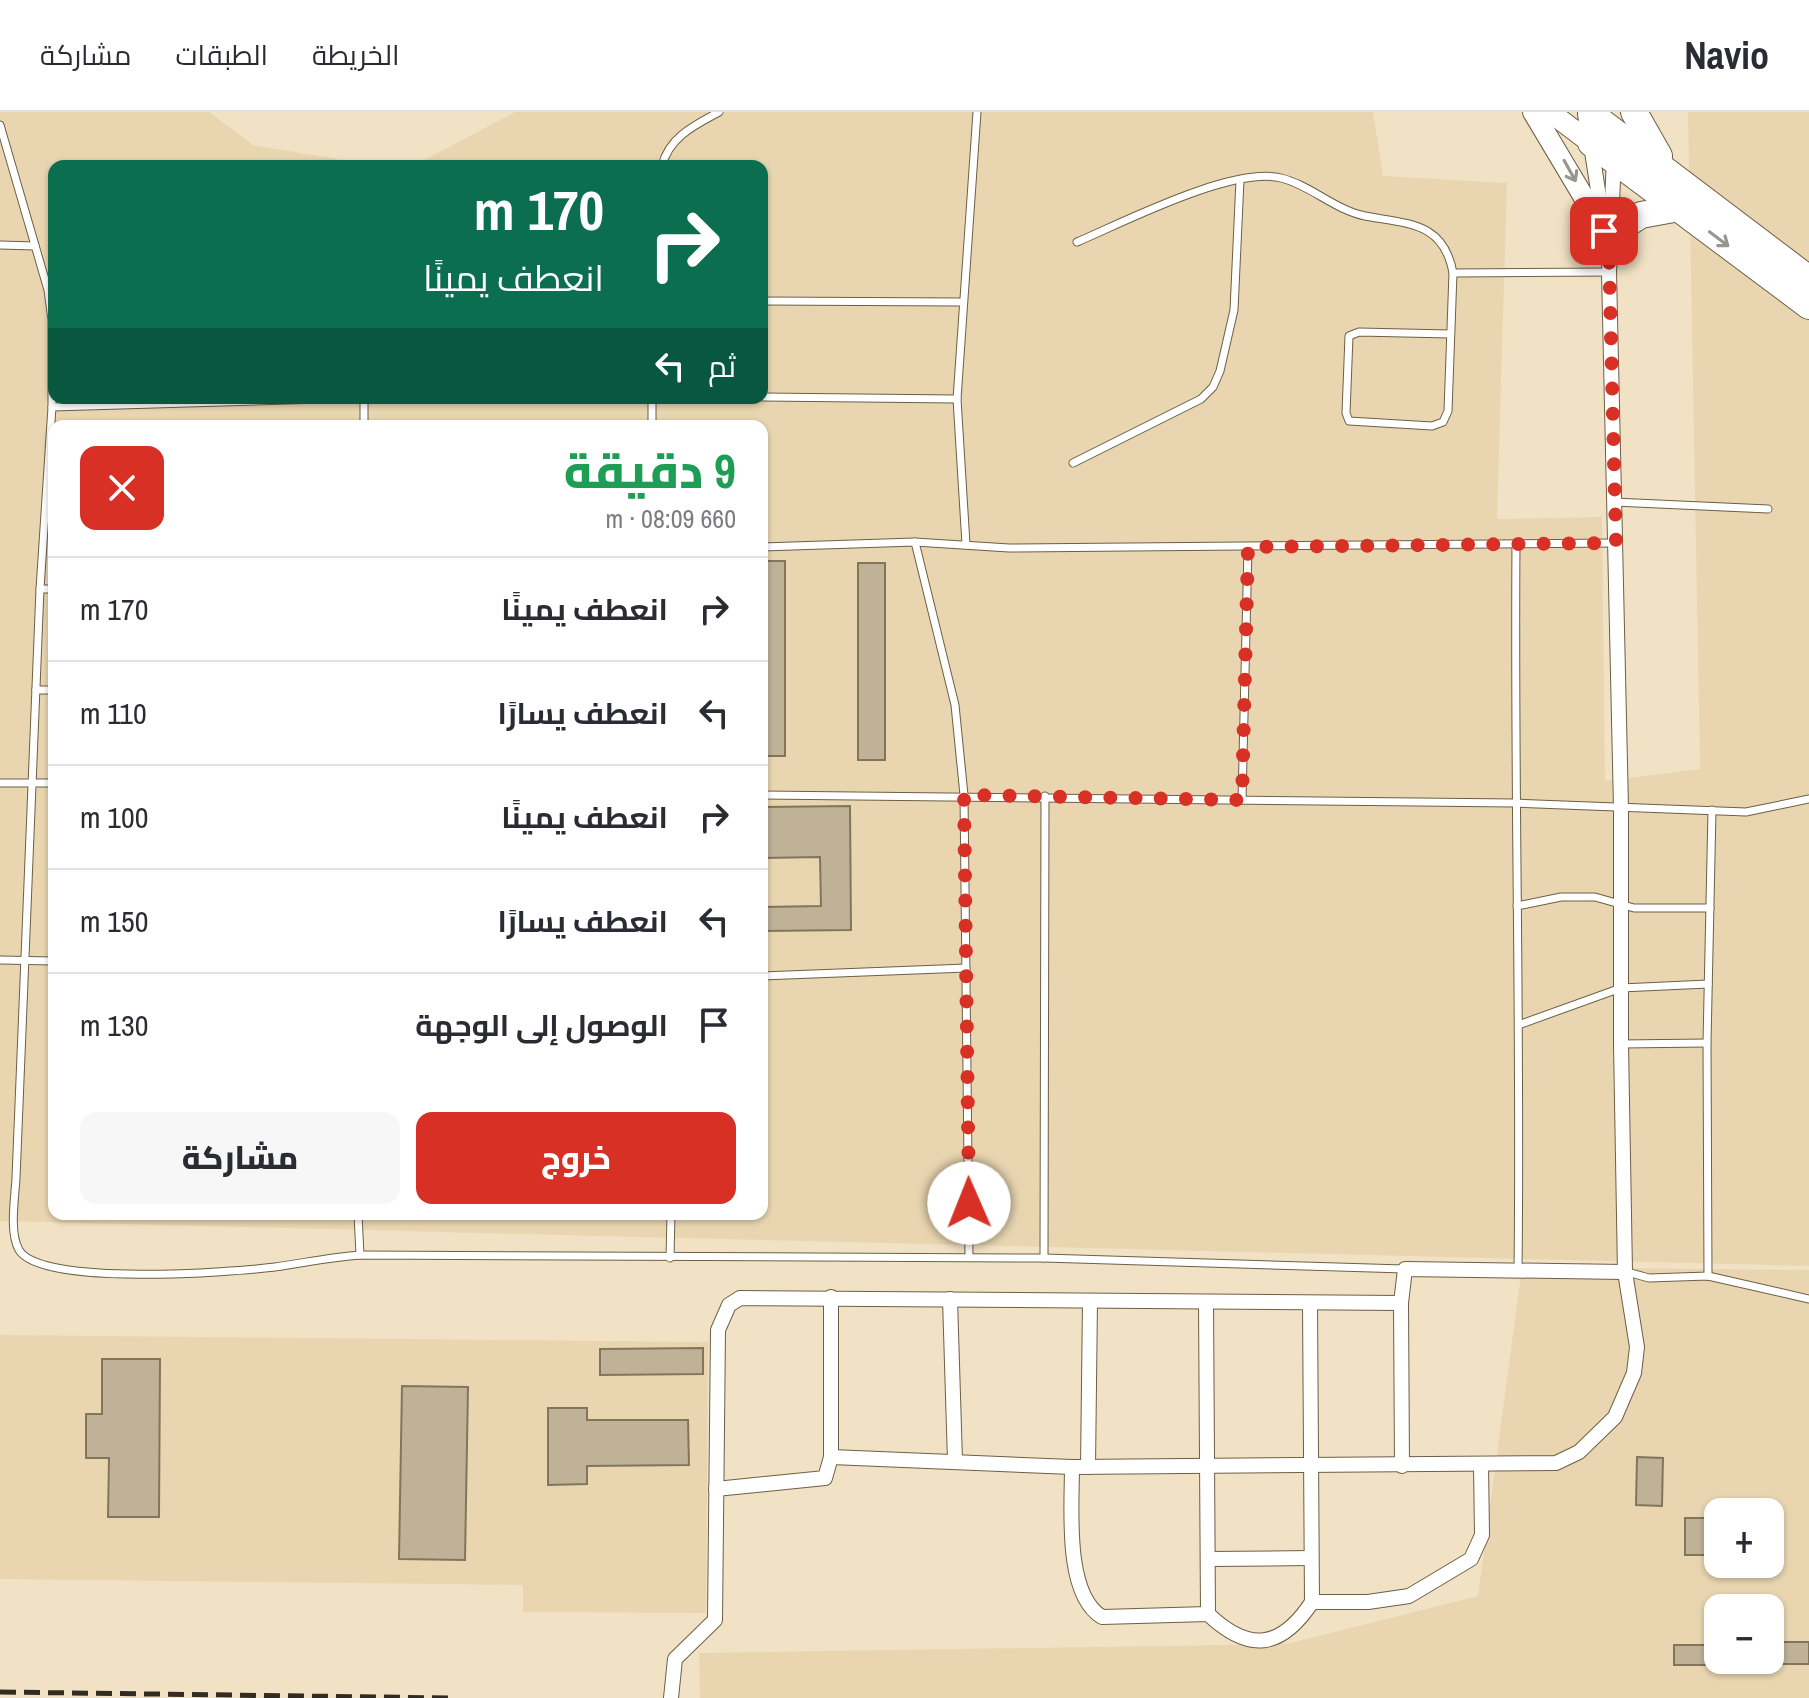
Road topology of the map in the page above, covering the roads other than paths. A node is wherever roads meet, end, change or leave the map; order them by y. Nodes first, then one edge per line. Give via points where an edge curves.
1 (719, 112) edge
2 (977, 112) edge
3 (1533, 112) edge
4 (1550, 112) edge
5 (1634, 112) edge
6 (1600, 116) edge
7 (0, 125) edge
8 (1591, 143) junction
9 (1614, 157) junction
10 (664, 160) edge
11 (1668, 169) junction
12 (1240, 180) junction
13 (1679, 208) junction
14 (1608, 240) junction
15 (1077, 242) dead end
16 (0, 245) edge
17 (35, 246) junction
18 (1609, 272) junction
19 (1453, 273) junction
20 (1793, 277) edge
21 (48, 282) edge
22 (768, 301) edge
23 (961, 302) junction
24 (1809, 306) edge
25 (1450, 334) junction
26 (768, 397) edge
27 (957, 399) junction
28 (153, 404) edge
29 (52, 407) joint
30 (52, 420) edge
31 (1073, 463) dead end
32 (1614, 502) junction
33 (1768, 509) dead end
34 (48, 511) edge
35 (915, 542) junction
36 (1616, 543) junction
37 (966, 544) junction
38 (1516, 546) junction
39 (768, 547) edge
40 (1248, 547) junction
41 (40, 589) junction
42 (48, 589) edge
43 (36, 690) junction
44 (48, 690) edge
45 (0, 783) edge
46 (32, 783) junction
47 (48, 783) edge
48 (768, 795) edge
49 (964, 795) junction
50 (1045, 796) junction
51 (1809, 799) edge
52 (1242, 800) junction
53 (1514, 803) junction
54 (1621, 808) junction
55 (1712, 810) junction
56 (1620, 905) junction
57 (1517, 906) junction
58 (1710, 908) junction
59 (0, 960) edge
60 (27, 961) junction
61 (48, 961) edge
62 (966, 968) junction
63 (768, 976) edge
64 (1708, 984) junction
65 (1621, 988) junction
66 (1521, 1024) junction
67 (1707, 1043) junction
68 (1621, 1044) junction
69 (358, 1220) edge
70 (671, 1220) edge
71 (360, 1255) junction
72 (969, 1257) junction
73 (670, 1258) junction
74 (1044, 1258) junction
75 (1405, 1269) junction
76 (1518, 1272) junction
77 (1625, 1272) junction
78 (1708, 1276) junction
79 (831, 1297) junction
80 (950, 1299) junction
81 (1809, 1299) edge
82 (1090, 1301) junction
83 (1206, 1302) junction
84 (1310, 1303) junction
85 (1401, 1303) junction
86 (831, 1457) junction
87 (955, 1461) junction
88 (1481, 1465) junction
89 (1208, 1466) junction
90 (1310, 1466) junction
91 (1402, 1466) junction
92 (1072, 1467) junction
93 (1088, 1467) junction
94 (716, 1489) junction
95 (1311, 1558) junction
96 (1208, 1559) junction
97 (1312, 1602) junction
98 (1208, 1614) junction
99 (671, 1698) edge

1 - 10 lane via 684,131
2 - 23 lane
3 -> 14 main road
4 - 8 main road
5 - 11 highway
6 - 8 highway
6 - 9 highway
6 - 11 highway
7 - 17 lane
8 - 9 highway
8 - 14 street
9 - 13 highway
9 - 14 street
11 - 20 highway
12 - 15 lane via 1205,189
12 - 19 lane via 1261,175 1283,178 1357,214 1420,226 1440,239
12 - 31 lane via 1234,310 1213,387 1201,399
13 - 14 highway via 1641,215
13 -> 20 highway
14 - 18 street
16 - 17 lane
17 - 21 lane
18 - 19 lane
18 - 32 street
19 - 25 lane
20 - 24 highway
22 - 23 lane
23 - 27 lane
25 - 25 lane via 1349,336 1349,421 1432,426 1443,422 1448,411
26 - 27 lane
27 - 37 lane
28 - 29 lane
29 - 30 lane
32 - 33 lane
32 - 36 street
34 - 41 lane
35 - 37 lane
35 - 39 lane
35 - 49 lane via 955,705
36 - 38 lane
36 - 54 street
37 - 40 lane
38 - 40 lane
38 - 53 lane
40 - 52 lane
41 - 42 lane
41 - 43 lane
43 - 44 lane
43 - 46 lane
45 - 46 lane
46 - 47 lane
46 - 60 lane
48 - 49 lane
49 - 50 lane
49 - 62 lane
50 - 52 lane
50 - 74 lane
51 - 55 lane via 1746,812
52 - 53 lane
53 - 54 lane
53 - 57 lane
54 - 55 lane
54 - 56 street
55 - 58 lane
56 - 57 lane via 1561,897
56 - 58 lane
56 - 65 street
57 - 66 lane
58 - 64 lane
59 - 60 lane
60 - 61 lane
60 - 71 lane via 15,1235 28,1260 53,1269 135,1275 274,1267
62 - 63 lane
62 - 72 lane
64 - 65 lane
64 - 67 lane
65 - 66 lane
65 - 68 street
66 - 76 lane
67 - 68 lane
67 - 78 lane
68 - 77 street
69 - 71 lane
70 - 73 lane
71 - 73 lane
72 - 73 lane
72 - 74 lane
74 - 75 lane
75 - 76 street
75 - 85 street
76 - 77 street
77 - 78 lane via 1649,1278
77 - 88 street via 1637,1347 1634,1373 1615,1417 1579,1452 1556,1463
78 - 81 lane
79 - 80 street
79 - 86 street
79 - 94 street via 740,1298 729,1305 718,1330
80 - 82 street
80 - 87 street
82 - 83 street
82 - 93 street
83 - 84 street
83 - 89 street
84 - 85 street
84 - 90 street
85 - 91 street
86 - 87 street
86 - 94 street via 825,1478
87 - 92 street
88 - 91 street
88 - 97 street via 1482,1535 1471,1559 1409,1596
89 - 90 street
89 - 93 street
89 - 96 street
90 - 91 street
90 - 95 street
92 - 93 street
92 - 98 street via 1072,1533 1089,1609 1102,1617
94 - 99 street via 715,1620 675,1659
95 - 96 street
95 - 97 street
96 - 98 street
97 - 98 street via 1297,1626 1267,1639 1230,1635

